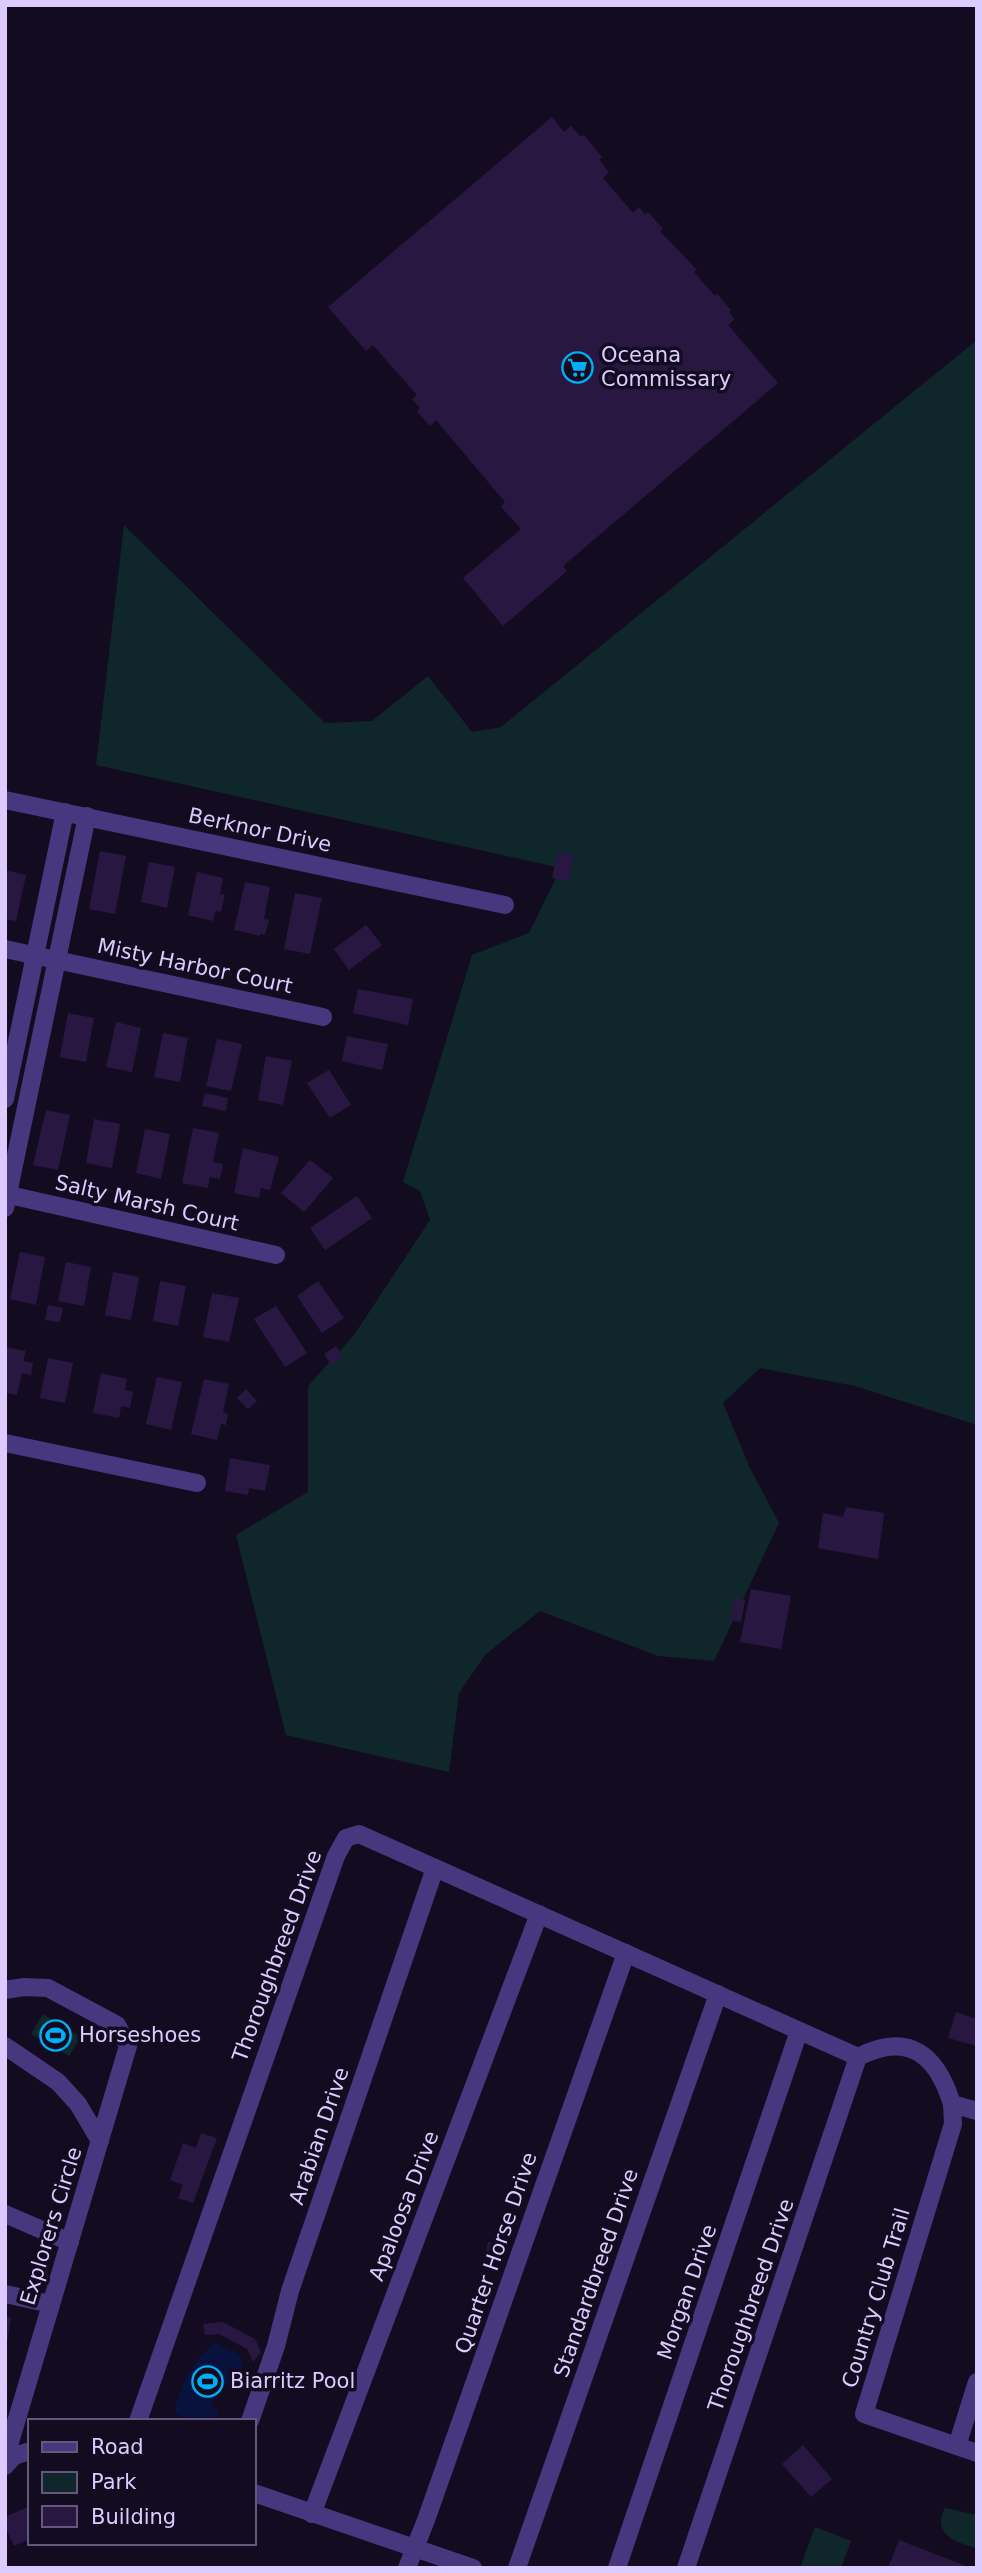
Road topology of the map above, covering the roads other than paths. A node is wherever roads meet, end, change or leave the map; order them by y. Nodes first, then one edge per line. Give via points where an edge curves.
1 (5, 800) edge
2 (65, 812) junction
3 (87, 816) junction
4 (505, 905) dead end
5 (5, 949) edge
6 (36, 956) junction
7 (57, 960) junction
8 (323, 1017) dead end
9 (5, 1099) edge
10 (6, 1199) edge
11 (276, 1255) dead end
12 (5, 1444) edge
13 (197, 1483) dead end
14 (435, 1868) junction
15 (539, 1914) junction
16 (625, 1953) junction
17 (5, 1990) edge
18 (718, 1994) junction
19 (799, 2031) junction
20 (5, 2046) edge
21 (858, 2057) junction
22 (952, 2104) junction
23 (977, 2111) edge
24 (100, 2141) junction
25 (5, 2214) edge
26 (70, 2242) junction
27 (5, 2294) edge
28 (51, 2304) junction
29 (977, 2382) edge
30 (12, 2412) edge
31 (139, 2419) edge
32 (251, 2419) edge
33 (957, 2446) junction
34 (28, 2452) edge
35 (977, 2453) edge
36 (5, 2459) edge
37 (5, 2466) edge
38 (256, 2494) edge
39 (312, 2514) junction
40 (414, 2549) junction
41 (407, 2568) edge
42 (473, 2568) edge
43 (517, 2568) edge
44 (617, 2568) edge
45 (686, 2568) edge

1 - 2 street, Berknor Drive
2 - 3 street, Berknor Drive
2 - 6 street
3 - 4 street, Berknor Drive
3 - 7 street
5 - 6 street, Misty Harbor Court
6 - 7 street, Misty Harbor Court
6 - 9 street
7 - 8 street, Misty Harbor Court
7 - 10 street
10 - 11 street, Salty Marsh Court
12 - 13 street
14 - 15 street, Thoroughbreed Drive
14 - 31 street, Thoroughbreed Drive via 359,1834 346,1838 336,1856
14 - 32 street, Arabian Drive
15 - 16 street, Thoroughbreed Drive
15 - 39 street, Apaloosa Drive
16 - 18 street, Thoroughbreed Drive
16 - 40 street, Quarter Horse Drive
17 - 24 street, Explorers Circle via 48,1988 117,2025 128,2046
18 - 19 street, Thoroughbreed Drive
18 - 43 street, Standardbreed Drive
19 - 21 street, Thoroughbreed Drive
19 - 44 street, Morgan Drive
20 - 24 street via 58,2082 78,2104
21 - 22 street via 877,2048 905,2047 929,2057 946,2083
21 - 45 street, Thoroughbreed Drive
22 - 23 street
22 - 33 street, Country Club Trail via 953,2124 864,2414
24 - 26 street, Explorers Circle
25 - 26 street
26 - 28 street, Explorers Circle
27 - 28 street
28 - 30 street, Explorers Circle
29 - 33 street
30 - 36 street, Explorers Circle
33 - 35 street, Country Club Trail
34 - 37 street via 14,2456
38 - 39 street
39 - 40 street
40 - 41 street, Quarter Horse Drive
40 - 42 street

